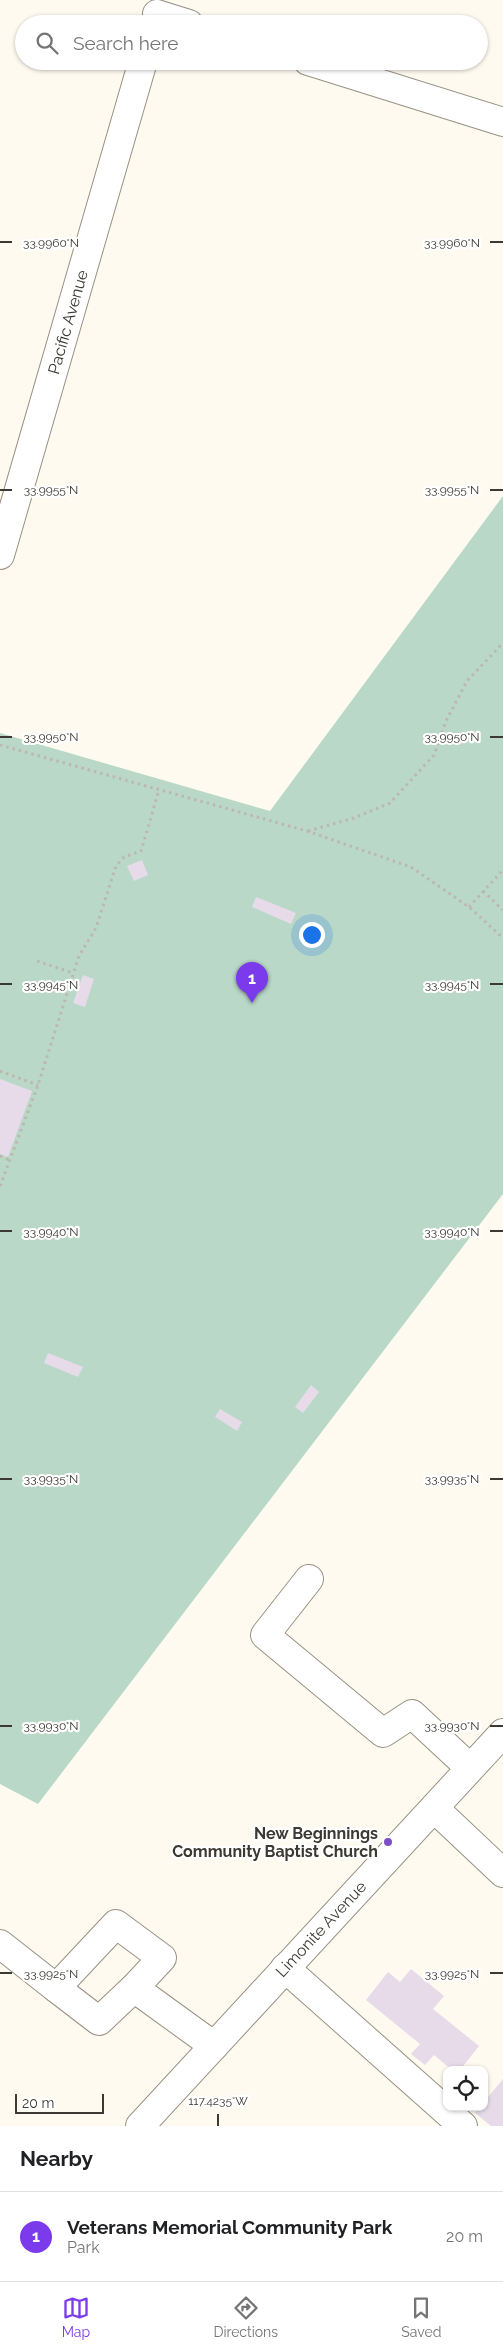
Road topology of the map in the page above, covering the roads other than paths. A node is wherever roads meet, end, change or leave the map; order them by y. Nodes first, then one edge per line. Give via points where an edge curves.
1 (140, 70) edge
2 (337, 70) edge
3 (503, 122) edge
4 (0, 555) edge
5 (309, 1579) dead end
6 (503, 1733) edge
7 (470, 1768) junction
8 (434, 1808) junction
9 (503, 1873) edge
10 (0, 1944) edge
11 (285, 1968) junction
12 (56, 1988) junction
13 (134, 1988) junction
14 (214, 2046) junction
15 (140, 2126) edge
16 (463, 2126) edge

1 - 4 main road, Pacific Avenue
2 - 3 main road
5 - 7 main road via 265,1635 383,1733 412,1714
6 - 7 main road, Limonite Avenue
7 - 8 main road, Limonite Avenue
8 - 9 main road
8 - 11 main road, Limonite Avenue
10 - 12 main road
11 - 14 main road, Limonite Avenue
11 - 16 main road
12 - 13 main road via 99,2021
12 - 13 main road via 116,1924 162,1958
13 - 14 main road
14 - 15 main road, Limonite Avenue

